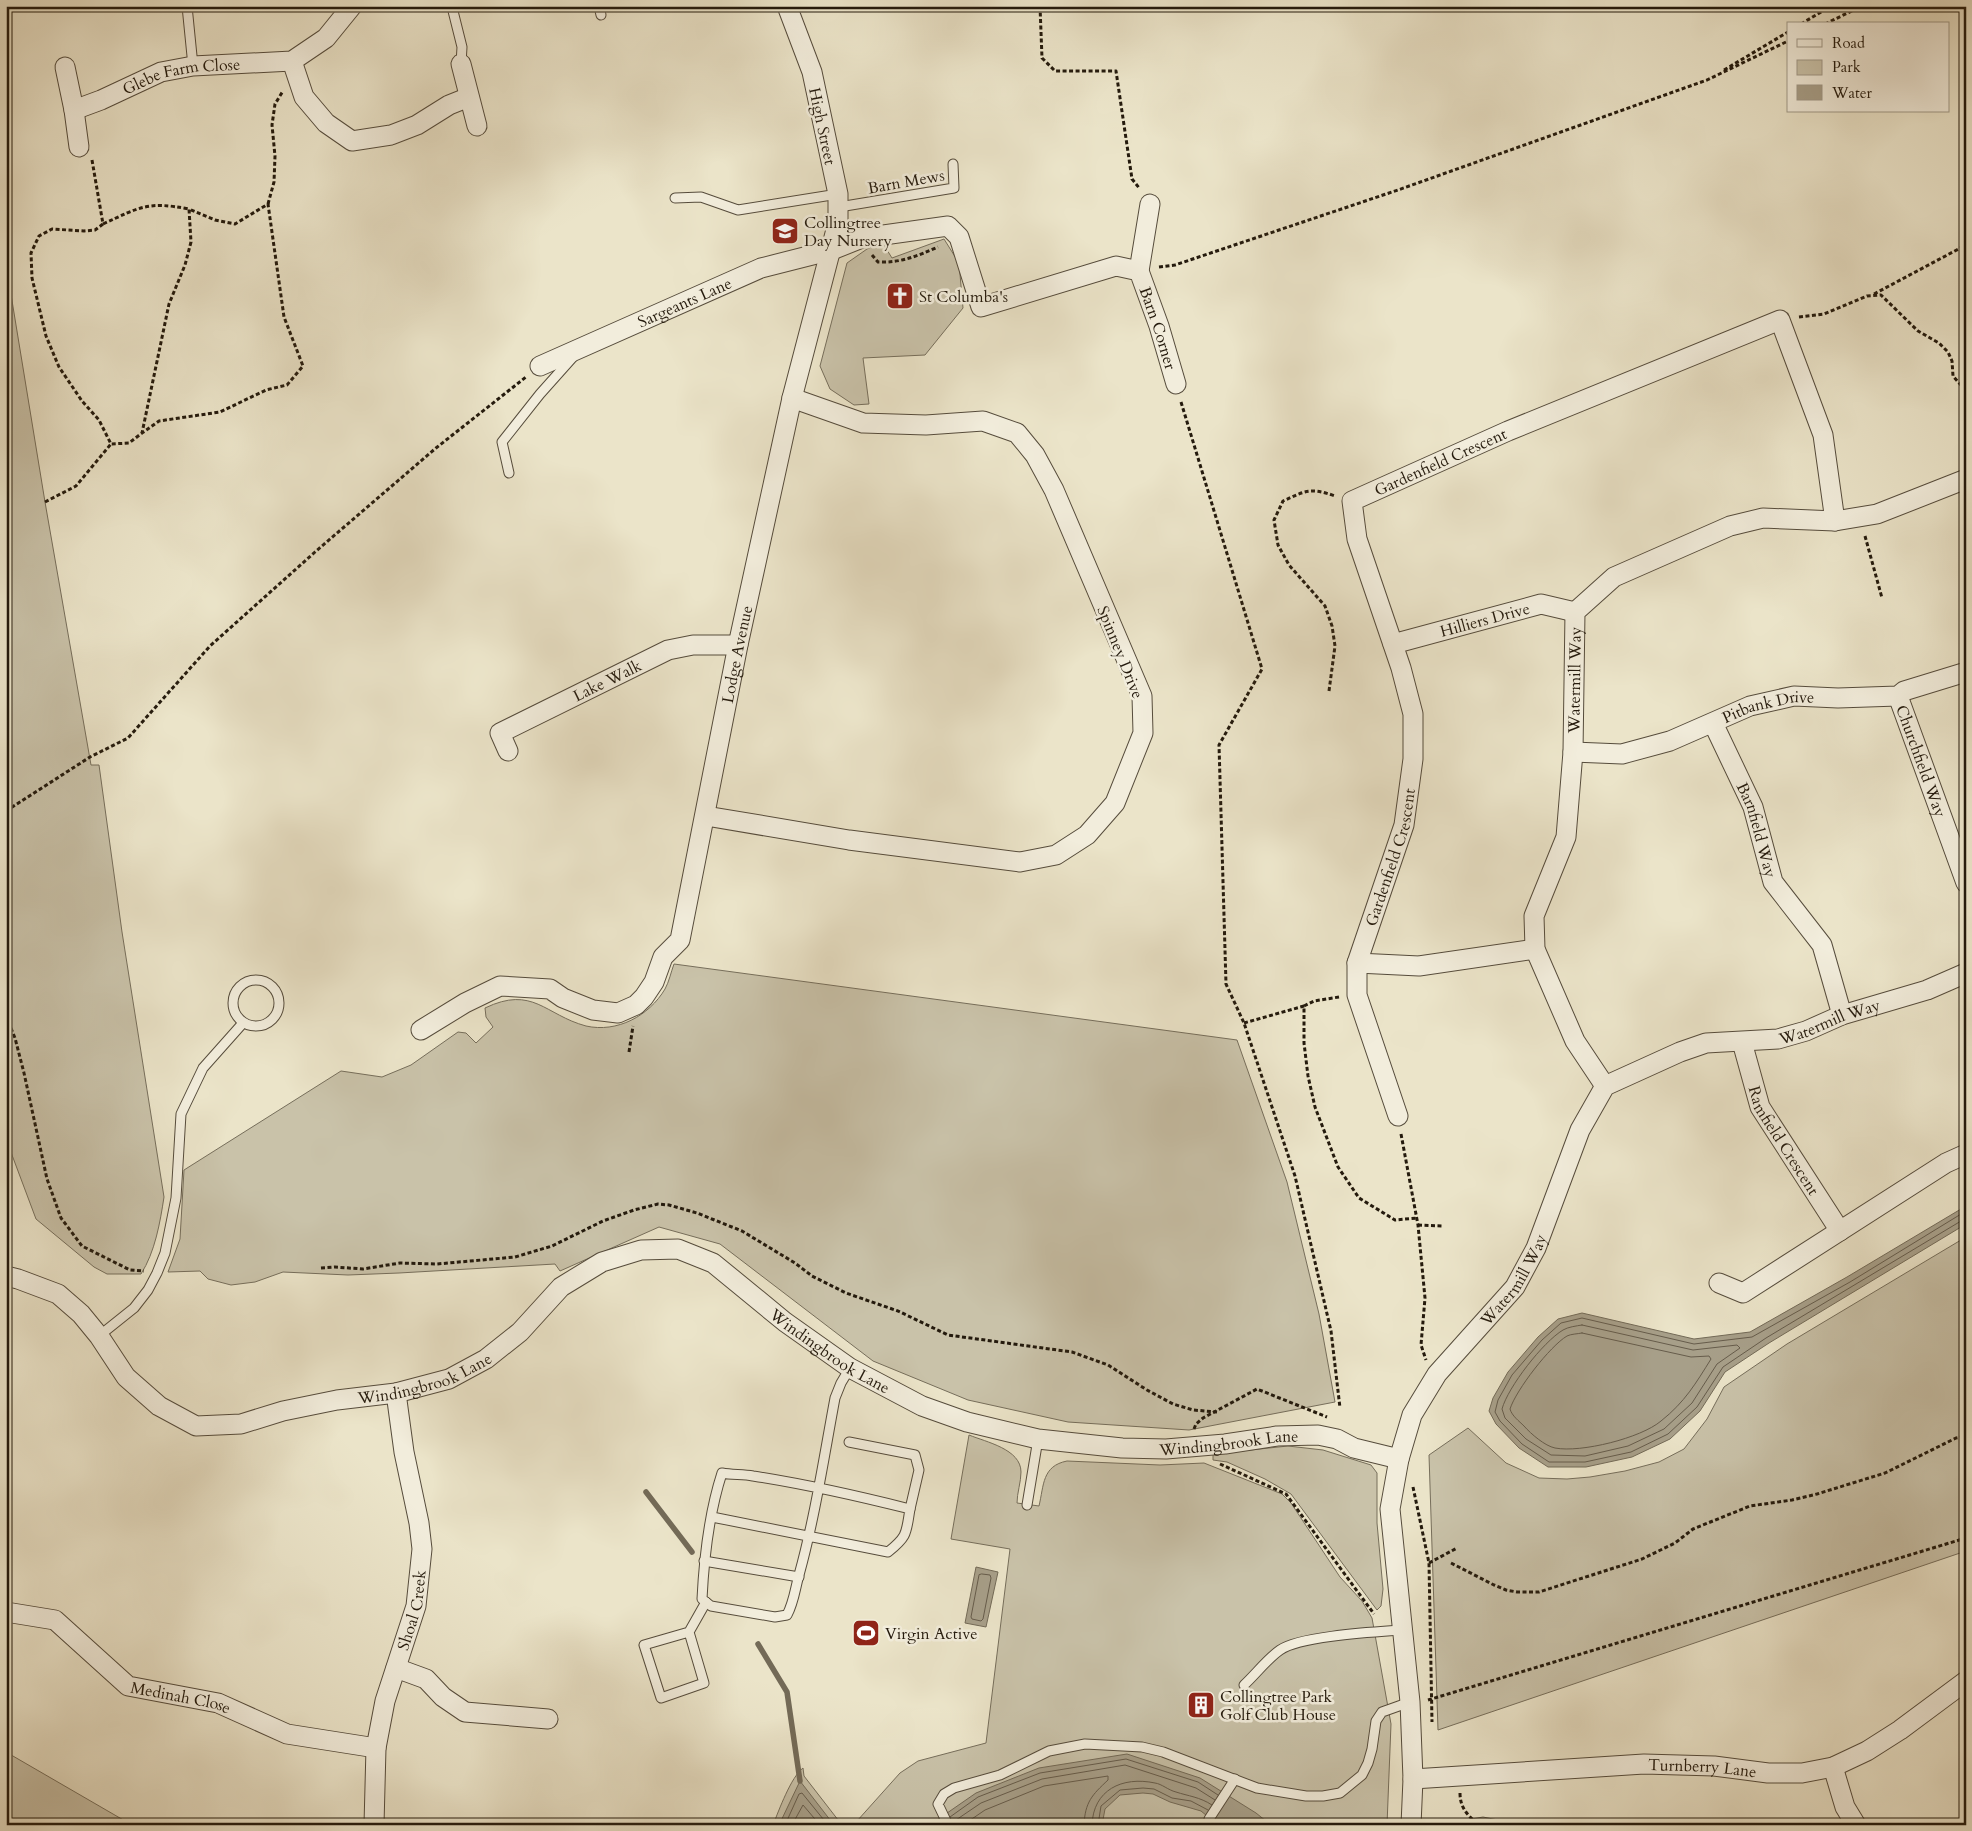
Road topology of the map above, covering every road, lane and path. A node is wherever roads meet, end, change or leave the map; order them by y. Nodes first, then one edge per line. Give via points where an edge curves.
1 (187, 6) edge
2 (352, 6) edge
3 (787, 6) edge
4 (1040, 6) edge
5 (1830, 6) edge
6 (1862, 6) edge
7 (452, 7) edge
8 (1804, 22) edge
9 (1829, 22) edge
10 (1787, 33) edge
11 (1787, 42) edge
12 (292, 60) junction
13 (461, 64) joint
14 (193, 66) junction
15 (65, 67) dead end
16 (1708, 80) junction
17 (469, 97) junction
18 (74, 110) junction
19 (477, 126) dead end
20 (78, 147) joint
21 (953, 164) dead end
22 (675, 198) dead end
23 (838, 201) junction
24 (268, 204) junction
25 (1150, 204) joint
26 (189, 208) junction
27 (103, 224) junction
28 (1966, 245) edge
29 (832, 250) junction
30 (1139, 271) junction
31 (1872, 295) junction
32 (1780, 320) junction
33 (582, 347) junction
34 (540, 366) joint
35 (1176, 384) joint
36 (1966, 390) edge
37 (792, 398) junction
38 (142, 433) junction
39 (111, 444) junction
40 (509, 473) dead end
41 (1966, 479) edge
42 (1352, 501) junction
43 (45, 502) dead end
44 (1835, 520) junction
45 (1865, 536) dead end
46 (1882, 598) dead end
47 (1575, 612) junction
48 (1393, 644) junction
49 (738, 645) junction
50 (1966, 672) edge
51 (1329, 691) dead end
52 (1898, 696) junction
53 (1713, 723) junction
54 (508, 751) dead end
55 (1573, 752) junction
56 (6, 810) edge
57 (706, 816) junction
58 (1966, 883) edge
59 (1535, 949) junction
60 (1357, 963) junction
61 (1966, 974) edge
62 (1357, 995) junction
63 (1304, 1006) junction
64 (6, 1016) edge
65 (1842, 1016) junction
66 (243, 1023) junction
67 (1244, 1023) junction
68 (421, 1030) dead end
69 (1742, 1042) junction
70 (1606, 1086) junction
71 (1398, 1116) joint
72 (1966, 1154) edge
73 (1417, 1218) junction
74 (1418, 1225) junction
75 (1442, 1226) dead end
76 (1840, 1231) junction
77 (157, 1273) junction
78 (6, 1276) edge
79 (1719, 1284) dead end
80 (898, 1311) dead end
81 (99, 1336) junction
82 (850, 1368) junction
83 (1437, 1374) junction
84 (396, 1393) junction
85 (1340, 1408) dead end
86 (1217, 1412) junction
87 (1333, 1420) dead end
88 (1966, 1436) edge
89 (1196, 1437) dead end
90 (1038, 1439) junction
91 (849, 1442) dead end
92 (1399, 1459) junction
93 (1214, 1462) dead end
94 (818, 1489) junction
95 (1027, 1505) dead end
96 (910, 1509) junction
97 (712, 1517) junction
98 (809, 1536) junction
99 (1966, 1538) edge
100 (1457, 1548) dead end
101 (704, 1561) junction
102 (1429, 1563) junction
103 (1451, 1563) dead end
104 (799, 1577) junction
105 (706, 1602) junction
106 (6, 1612) edge
107 (1374, 1614) dead end
108 (1402, 1630) junction
109 (688, 1632) junction
110 (396, 1668) junction
111 (1966, 1681) edge
112 (1244, 1685) dead end
113 (1431, 1700) junction
114 (1410, 1702) junction
115 (548, 1719) dead end
116 (1432, 1729) dead end
117 (376, 1748) junction
118 (1833, 1767) junction
119 (1460, 1775) junction
120 (1235, 1779) junction
121 (1413, 1779) junction
122 (1210, 1819) dead end
123 (374, 1825) edge
124 (948, 1825) edge
125 (1411, 1825) edge
126 (1479, 1825) edge
127 (1856, 1825) edge

1 - 14 lane
2 - 12 street, Glebe Farm Close via 326,38
3 - 23 street, High Street via 812,72
4 - 25 path via 1042,58 1055,71 1116,71 1132,179
5 - 8 path
6 - 9 path
7 - 13 lane via 462,46
10 - 16 path
11 - 16 path
12 - 14 street, Glebe Farm Close
12 - 17 street via 304,97 326,124 352,141 390,135 417,125
12 - 24 path via 283,91 275,104 272,125 274,182
13 - 17 street
14 - 18 street, Glebe Farm Close via 162,72
15 - 18 street
16 - 30 path via 1398,190 1174,265
17 - 19 street
18 - 20 street
20 - 27 path via 92,160
21 - 23 lane, Barn Mews via 954,188
22 - 23 lane via 701,197 738,210
23 - 29 street, High Street via 838,222
24 - 26 path via 235,224 215,220
24 - 38 path via 284,317 303,366 287,384 266,390 220,412 159,421
25 - 30 street, Barn Corner
26 - 27 path via 165,204 141,206
26 - 38 path via 192,242 166,314
27 - 39 path via 96,230 84,232 52,229 39,236 31,253 32,278 46,336 59,367 99,420
28 - 31 path
29 - 30 street, Barn Corner via 862,238 948,226 959,237 981,307 1116,266
29 - 33 street, Sargeants Lane via 762,268
29 - 37 street, Lodge Avenue
30 - 35 street, Barn Corner
31 - 32 path via 1824,314
31 - 36 path via 1882,295 1918,331 1948,352 1953,376
32 - 42 street, Gardenfield Crescent via 1508,431
32 - 44 street via 1824,435
33 - 34 street, Sargeants Lane
33 - 40 lane via 502,442
34 - 56 path via 436,448 210,646 128,738 90,757
35 - 67 path via 1262,670 1219,745 1226,984
37 - 49 street, Lodge Avenue
37 - 57 street, Spinney Drive via 863,423 926,425 984,421 1017,433 1036,455 1054,490 1142,696 1143,733 1115,803 1088,835 1056,855 1020,862 849,840
38 - 39 path via 129,443
39 - 43 path via 76,486
41 - 44 street, Watermill Way via 1877,514
42 - 48 street, Gardenfield Crescent via 1357,539
42 - 51 path via 1322,491 1307,490 1283,501 1274,520 1278,545 1289,565 1325,606 1332,626 1335,646
44 - 47 street, Watermill Way via 1763,518 1730,526 1614,577
45 - 46 path
47 - 48 street, Hilliers Drive via 1541,604
47 - 55 street, Watermill Way
48 - 60 street, Gardenfield Crescent via 1412,714 1412,759 1404,825
49 - 54 street, Lake Walk via 693,645 668,650 500,733
49 - 57 street, Lodge Avenue
50 - 52 street, Pitbank Drive via 1904,691
52 - 53 street, Pitbank Drive via 1794,696 1750,706
52 - 58 street, Churchfield Way
53 - 55 street, Pitbank Drive via 1670,741 1622,754
53 - 65 street, Barnfield Way via 1753,807 1773,882 1822,945
55 - 59 street, Watermill Way via 1566,837 1534,916
57 - 68 street, Lodge Avenue via 680,940 663,957 654,982 636,1005 618,1013 593,1010 550,989 500,986
59 - 60 street via 1419,966
59 - 70 street, Watermill Way via 1575,1041
60 - 62 street, Gardenfield Crescent
61 - 65 street, Watermill Way via 1927,990
62 - 63 path via 1314,1001
62 - 71 street, Gardenfield Crescent
63 - 67 path
63 - 73 path via 1308,1076 1315,1107 1338,1167 1359,1198 1395,1220
64 - 77 path via 24,1073 47,1179 61,1218 82,1246 130,1270
65 - 69 street, Watermill Way via 1778,1039
66 - 66 lane via 266,1025 277,1014 280,1007 277,992 266,981 251,980 238,988 232,1003 237,1018
66 - 77 lane via 203,1068 181,1114 176,1198 166,1253
67 - 85 path via 1295,1176 1331,1331
69 - 70 street, Watermill Way via 1706,1043
69 - 76 street, Ramfield Crescent via 1760,1107
70 - 83 street, Watermill Way via 1580,1130 1536,1248 1515,1287
71 - 73 path
72 - 76 street via 1946,1163
73 - 74 path
74 - 75 path
74 - 83 path via 1425,1298 1420,1346
76 - 79 street via 1743,1294
77 - 81 lane via 134,1308
78 - 81 street, Windingbrook Lane via 58,1294
80 - 86 path via 948,1335 1046,1347 1086,1356 1108,1365 1173,1404
81 - 84 street, Windingbrook Lane via 126,1377 159,1406 196,1426 241,1424 337,1400
82 - 84 street, Windingbrook Lane via 785,1322 713,1263 678,1248 641,1250 602,1262 562,1287 520,1332 486,1358 449,1379
82 - 90 street, Windingbrook Lane via 922,1406 967,1422
82 - 94 lane via 835,1398
83 - 92 street, Watermill Way via 1412,1415
84 - 110 street, Shoal Creek via 422,1549 416,1606
86 - 87 path via 1257,1389
86 - 89 path via 1196,1424
88 - 103 path via 1845,1487 1727,1514 1693,1529 1675,1543 1642,1560 1539,1592 1506,1590
90 - 92 street, Windingbrook Lane via 1166,1449 1318,1434 1354,1448
90 - 95 lane
91 - 96 lane via 914,1455 919,1470
92 - 102 path via 1415,1491
92 - 108 street via 1390,1509
93 - 107 path via 1286,1494
94 - 96 lane
94 - 97 lane via 750,1475 722,1473
94 - 98 lane
96 - 98 lane via 902,1541 888,1552
97 - 98 lane
97 - 101 lane
98 - 104 lane
99 - 113 path
100 - 102 path
101 - 104 lane
101 - 105 lane via 702,1600
102 - 113 path
104 - 105 lane via 794,1602 787,1615 775,1617 710,1606
105 - 109 lane
106 - 117 street, Medinah Close via 55,1620 128,1686 218,1703 287,1734
108 - 112 lane via 1335,1636 1288,1645
108 - 114 street
109 - 109 lane via 704,1684 661,1698 644,1645
110 - 115 street via 426,1679 442,1697 465,1712
110 - 117 street, Shoal Creek
111 - 118 street, Turnberry Lane via 1900,1730
113 - 114 path
113 - 116 path
114 - 120 lane via 1382,1712 1376,1721 1368,1764 1362,1775 1340,1793 1306,1796 1257,1788
114 - 121 street
117 - 123 street, Shoal Creek
118 - 119 street, Turnberry Lane via 1802,1773 1768,1773 1714,1766 1644,1764
118 - 127 street via 1845,1807
119 - 121 street, Turnberry Lane
119 - 126 path via 1460,1800 1464,1811
120 - 122 lane
120 - 124 lane via 1156,1750 1085,1744 1049,1751 1000,1774 954,1788 944,1794 938,1804
121 - 125 street

